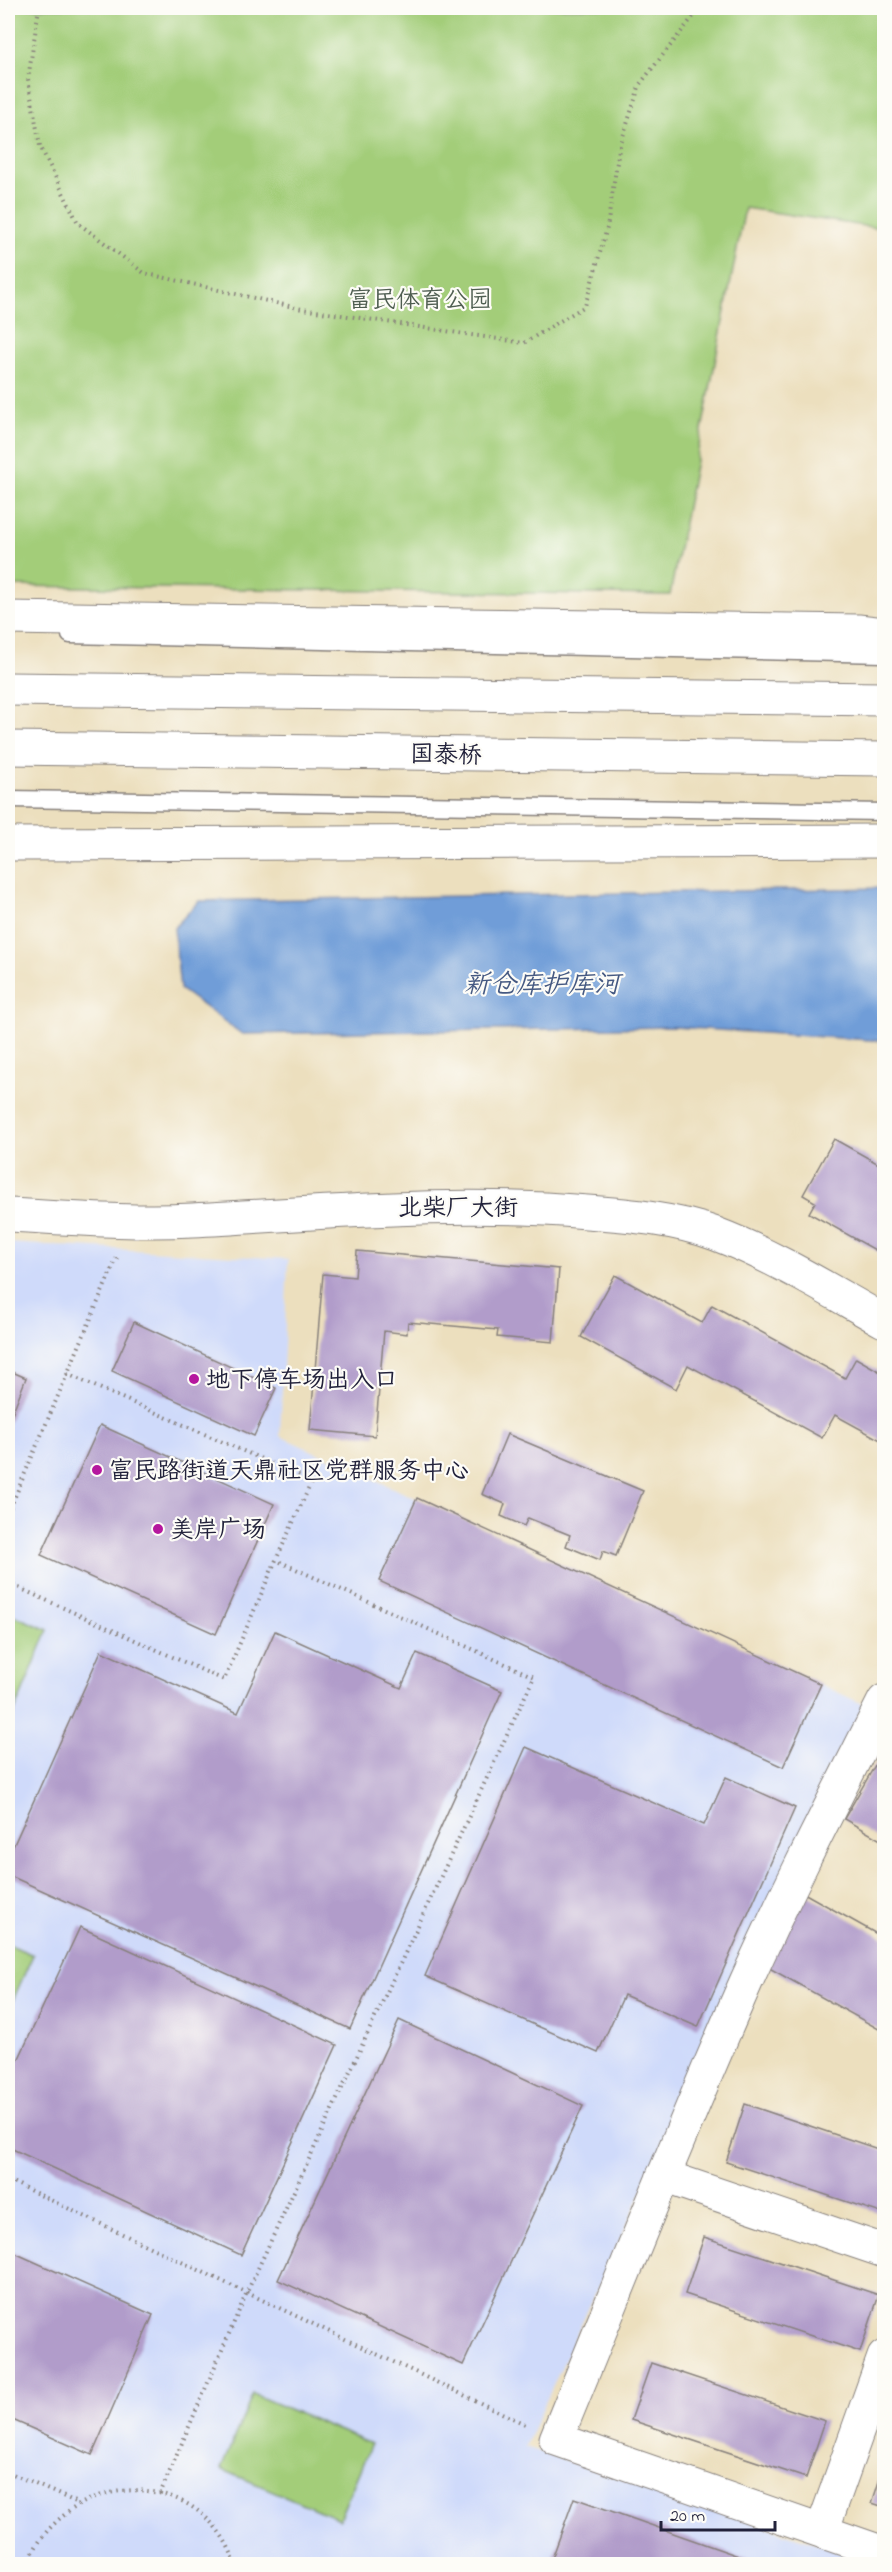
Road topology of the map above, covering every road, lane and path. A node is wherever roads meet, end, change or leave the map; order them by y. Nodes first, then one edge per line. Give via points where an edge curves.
1 (39, 8) edge
2 (700, 8) edge
3 (8, 618) edge
4 (8, 634) edge
5 (885, 634) edge
6 (885, 654) edge
7 (8, 689) edge
8 (885, 699) edge
9 (8, 748) edge
10 (885, 759) edge
11 (8, 799) edge
12 (885, 812) edge
13 (885, 841) edge
14 (8, 844) edge
15 (8, 1215) edge
16 (132, 1221) junction
17 (885, 1322) edge
18 (67, 1374) junction
19 (8, 1513) edge
20 (276, 1560) junction
21 (8, 1583) edge
22 (882, 1714) edge
23 (663, 2176) junction
24 (8, 2180) edge
25 (885, 2251) edge
26 (247, 2292) junction
27 (885, 2357) edge
28 (556, 2439) junction
29 (8, 2472) edge
30 (160, 2494) junction
31 (78, 2503) junction
32 (822, 2531) junction
33 (885, 2553) edge
34 (29, 2565) edge
35 (235, 2565) edge

1 - 2 path via 28,79 40,146 78,223 144,273 302,309 524,343 585,306 607,228 619,149 640,84
3 - 5 street
4 - 6 lane
7 - 8 street
9 - 10 street, 国泰桥
11 - 12 lane
13 - 14 street
15 - 16 street, 北柴厂大街
16 - 17 street, 北柴厂大街 via 441,1206 641,1216 715,1233
16 - 18 path
18 - 19 path
18 - 20 path via 312,1481
20 - 21 path via 224,1680
20 - 26 path via 534,1677
22 - 23 street via 814,1837 747,1980
23 - 25 street
23 - 28 street
24 - 26 path
26 - 28 path
26 - 30 path
27 - 32 street
28 - 32 street
29 - 31 path
30 - 31 path via 151,2490 113,2490
30 - 35 path via 183,2501 211,2522 231,2550
31 - 34 path via 50,2527
32 - 33 street

